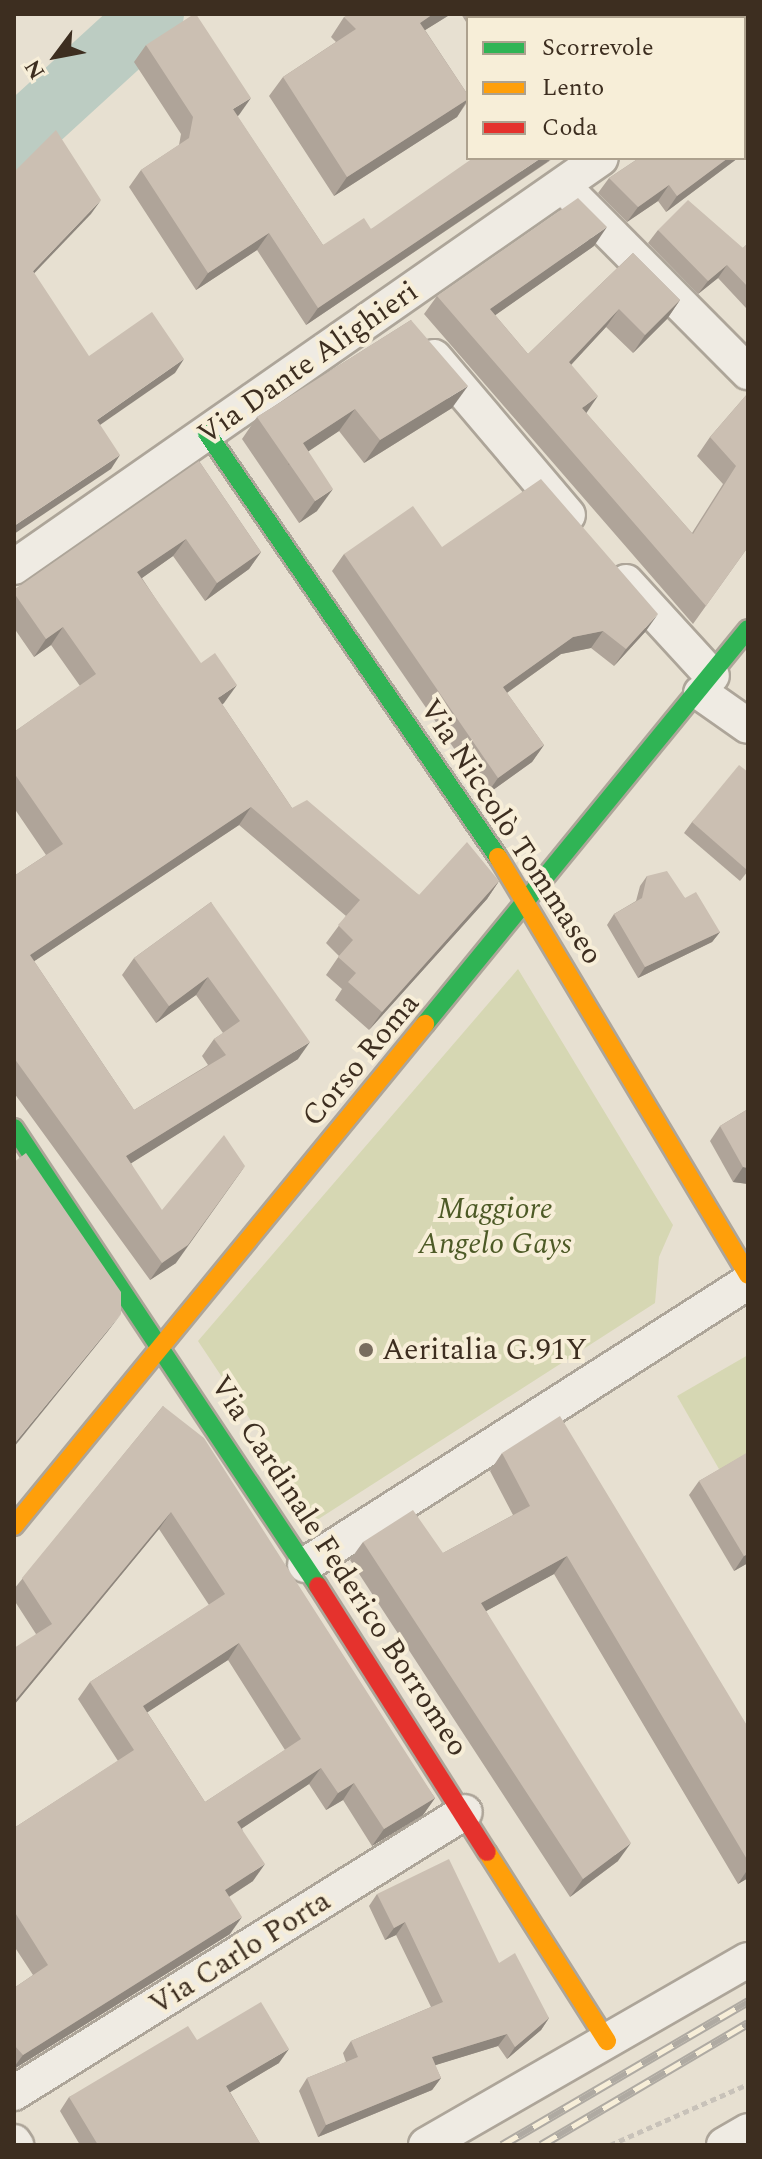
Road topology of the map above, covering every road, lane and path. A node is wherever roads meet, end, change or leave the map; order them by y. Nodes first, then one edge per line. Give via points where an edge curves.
1 (598, 160) edge
2 (562, 185) junction
3 (391, 307) junction
4 (748, 372) edge
5 (207, 433) junction
6 (14, 567) edge
7 (748, 629) edge
8 (707, 685) junction
9 (748, 726) edge
10 (529, 902) junction
11 (14, 1128) edge
12 (748, 1275) edge
13 (748, 1282) edge
14 (162, 1342) junction
15 (14, 1526) edge
16 (305, 1565) junction
17 (465, 1812) junction
18 (748, 1960) edge
19 (607, 2041) junction
20 (748, 2084) edge
21 (14, 2093) edge
22 (748, 2131) edge
23 (426, 2145) edge
24 (610, 2145) edge
25 (724, 2145) edge

1 - 2 street, Via Dante Alighieri
2 - 3 street, Via Dante Alighieri
2 - 4 street
3 - 5 street, Via Dante Alighieri
3 - 8 street
5 - 6 street, Via Dante Alighieri
5 - 10 street, Via Niccolò Tommaseo
7 - 8 street, Corso Roma
8 - 9 street
8 - 10 street, Corso Roma
10 - 12 street, Via Niccolò Tommaseo
10 - 14 street, Corso Roma
11 - 14 street, Via Cardinale Federico Borromeo
13 - 16 street
14 - 15 street, Corso Roma
14 - 16 street, Via Cardinale Federico Borromeo
16 - 17 street, Via Cardinale Federico Borromeo
17 - 19 street, Via Cardinale Federico Borromeo
17 - 21 street, Via Carlo Porta
18 - 19 street
19 - 23 street
20 - 24 path
22 - 25 street

